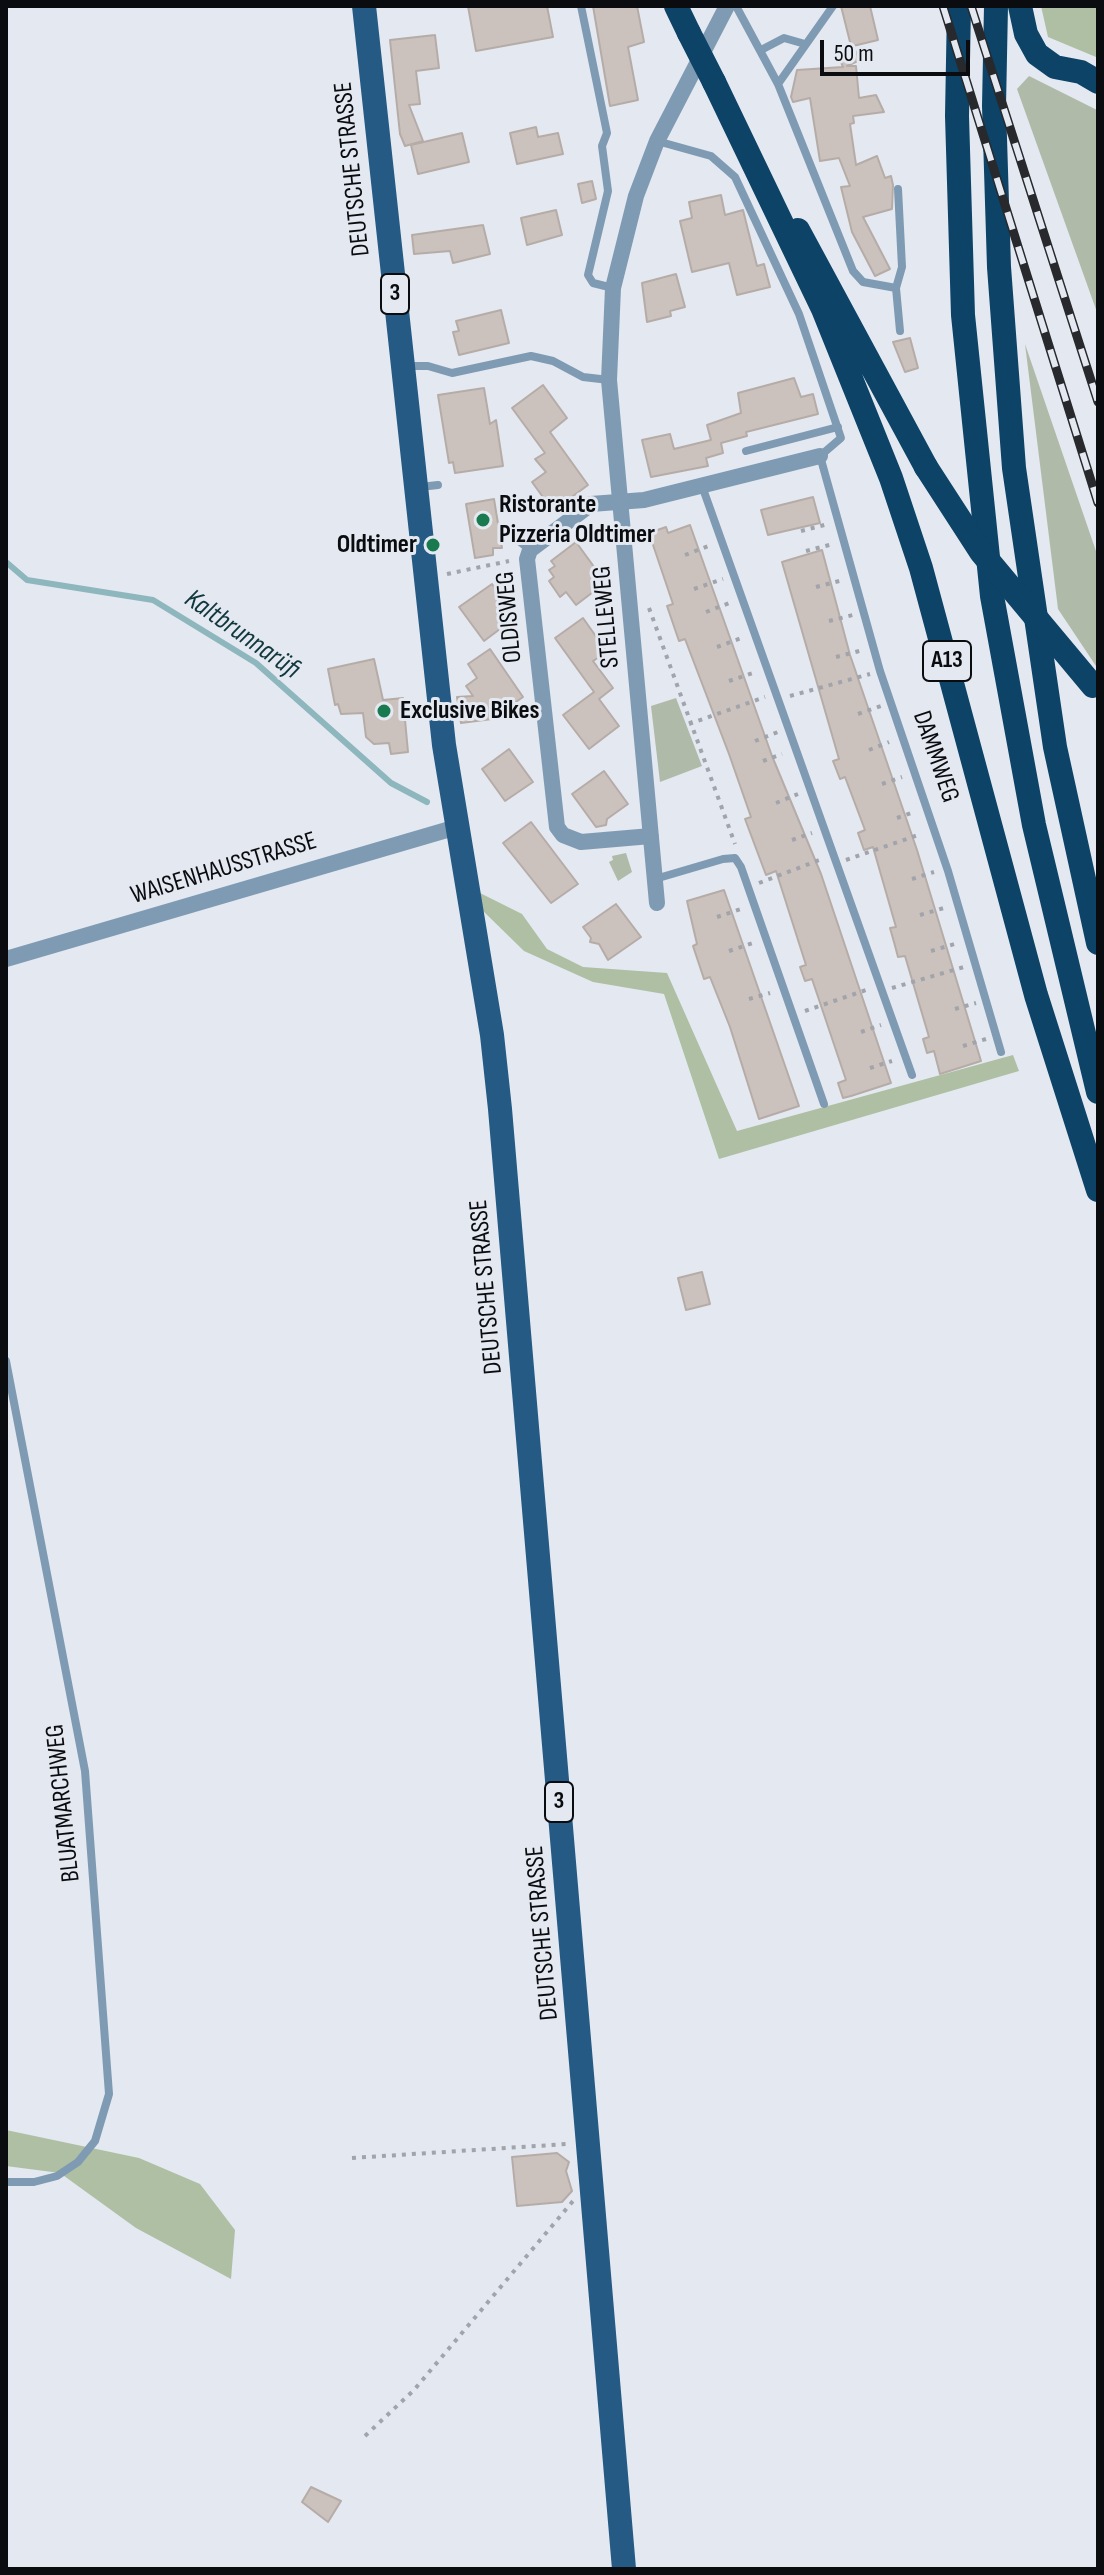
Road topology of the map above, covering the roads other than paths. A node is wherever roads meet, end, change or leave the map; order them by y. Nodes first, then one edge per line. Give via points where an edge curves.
1 (364, 6) edge
2 (581, 6) edge
3 (676, 6) edge
4 (727, 6) edge
5 (736, 6) edge
6 (833, 6) edge
7 (959, 6) edge
8 (996, 6) edge
9 (1020, 6) edge
10 (805, 44) junction
11 (761, 50) junction
12 (1092, 74) edge
13 (778, 84) junction
14 (657, 141) junction
15 (748, 149) junction
16 (898, 189) dead end
17 (613, 288) junction
18 (896, 288) junction
19 (900, 331) dead end
20 (403, 366) junction
21 (609, 380) junction
22 (838, 427) junction
23 (746, 451) dead end
24 (820, 456) junction
25 (701, 485) junction
26 (620, 501) junction
27 (504, 529) dead end
28 (528, 554) junction
29 (1096, 689) edge
30 (457, 827) junction
31 (651, 836) junction
32 (655, 879) junction
33 (657, 903) dead end
34 (1098, 943) edge
35 (6, 959) edge
36 (1001, 1052) dead end
37 (912, 1075) dead end
38 (1098, 1092) edge
39 (824, 1104) dead end
40 (1098, 1190) edge
41 (6, 1361) edge
42 (6, 2182) edge
43 (624, 2569) edge

1 - 20 main road, DEUTSCHE STRASSE / 3
2 - 17 lane via 607,133 602,146 608,191 588,275 593,283
3 - 15 highway, A13, bridge
4 - 14 street, STELLEWEG
5 - 11 lane
6 - 10 lane
7 - 38 highway, A13 via 963,315 992,596 1034,825
8 - 34 highway via 998,253 1014,468 1055,747
9 - 12 highway via 1037,54 1055,67
10 - 11 lane via 784,38
10 - 13 lane
11 - 13 lane
13 - 18 lane via 853,271 863,282
14 - 17 street, STELLEWEG via 636,196
14 - 22 lane via 711,156 746,195 799,314
15 - 29 highway, A13, bridge via 816,259 926,467 981,552
15 - 40 highway, A13 via 845,360 891,478 921,568 1036,995
16 - 18 lane via 902,267
17 - 21 street, STELLEWEG
18 - 19 lane
20 - 21 lane via 452,373 531,356 583,377
20 - 30 main road, DEUTSCHE STRASSE / 3 via 427,486
21 - 26 street, STELLEWEG
22 - 23 lane
22 - 24 lane via 841,438
24 - 25 street
24 - 36 lane, DAMMWEG via 880,671 935,830
25 - 26 street
25 - 37 lane
26 - 28 street, OLDISWEG via 591,504
26 - 31 street, STELLEWEG
27 - 28 lane
28 - 31 street, OLDISWEG via 557,827 581,842
30 - 35 street, WAISENHAUSSTRASSE
30 - 43 main road, DEUTSCHE STRASSE / 3 via 497,1082
31 - 32 street, STELLEWEG
32 - 33 street, STELLEWEG
32 - 39 lane via 735,858
41 - 42 lane, BLUATMARCHWEG via 85,1771 109,2094 95,2141 78,2162 57,2176

